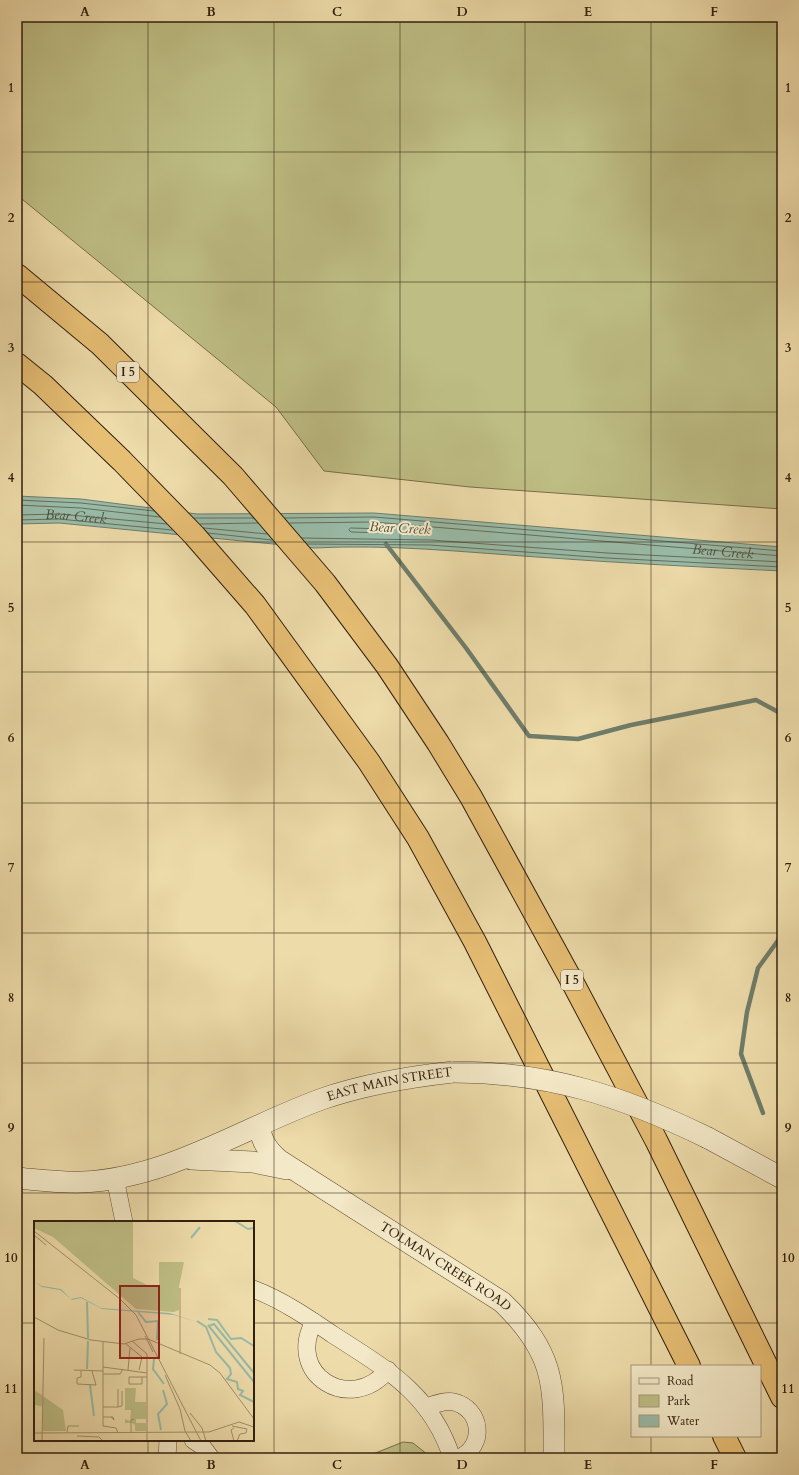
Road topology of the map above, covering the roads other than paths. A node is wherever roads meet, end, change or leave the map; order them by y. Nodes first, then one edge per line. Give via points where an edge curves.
1 (17, 275) edge
2 (17, 364) edge
3 (259, 1126) junction
4 (182, 1159) junction
5 (297, 1172) junction
6 (17, 1178) edge
7 (115, 1178) junction
8 (782, 1178) edge
9 (124, 1221) edge
10 (254, 1289) edge
11 (314, 1322) junction
12 (688, 1365) edge
13 (388, 1370) junction
14 (782, 1397) edge
15 (427, 1407) junction
16 (724, 1437) edge
17 (168, 1441) edge
18 (194, 1441) edge
19 (167, 1458) edge
20 (211, 1458) edge
21 (452, 1458) edge
22 (459, 1458) edge
23 (554, 1458) edge
24 (735, 1458) edge

1 - 14 highway, I 5 via 100,344 233,476 325,583 388,666 471,797 571,978 656,1140
2 - 12 highway via 43,385 122,461 194,535 255,605 369,762 418,838 478,949
3 - 4 street, EAST MAIN STREET
3 - 5 street, TOLMAN CREEK ROAD via 267,1150
3 - 8 street, EAST MAIN STREET, bridge via 323,1099 364,1086 453,1072 524,1076 582,1088 649,1111 708,1138
4 - 5 street via 229,1159
4 - 7 street, EAST MAIN STREET
5 - 23 street, TOLMAN CREEK ROAD via 502,1302 521,1321 534,1338 550,1376 554,1394
6 - 7 street, EAST MAIN STREET via 84,1182
7 - 9 street
10 - 11 street via 270,1295
11 - 13 street
11 - 13 street via 307,1334 306,1348 310,1364 320,1379 336,1388 355,1389 369,1386
13 - 15 street
15 - 21 street
15 - 22 street via 453,1402 467,1407 473,1416 478,1433 475,1446
16 - 24 highway
17 - 19 street
18 - 20 street

